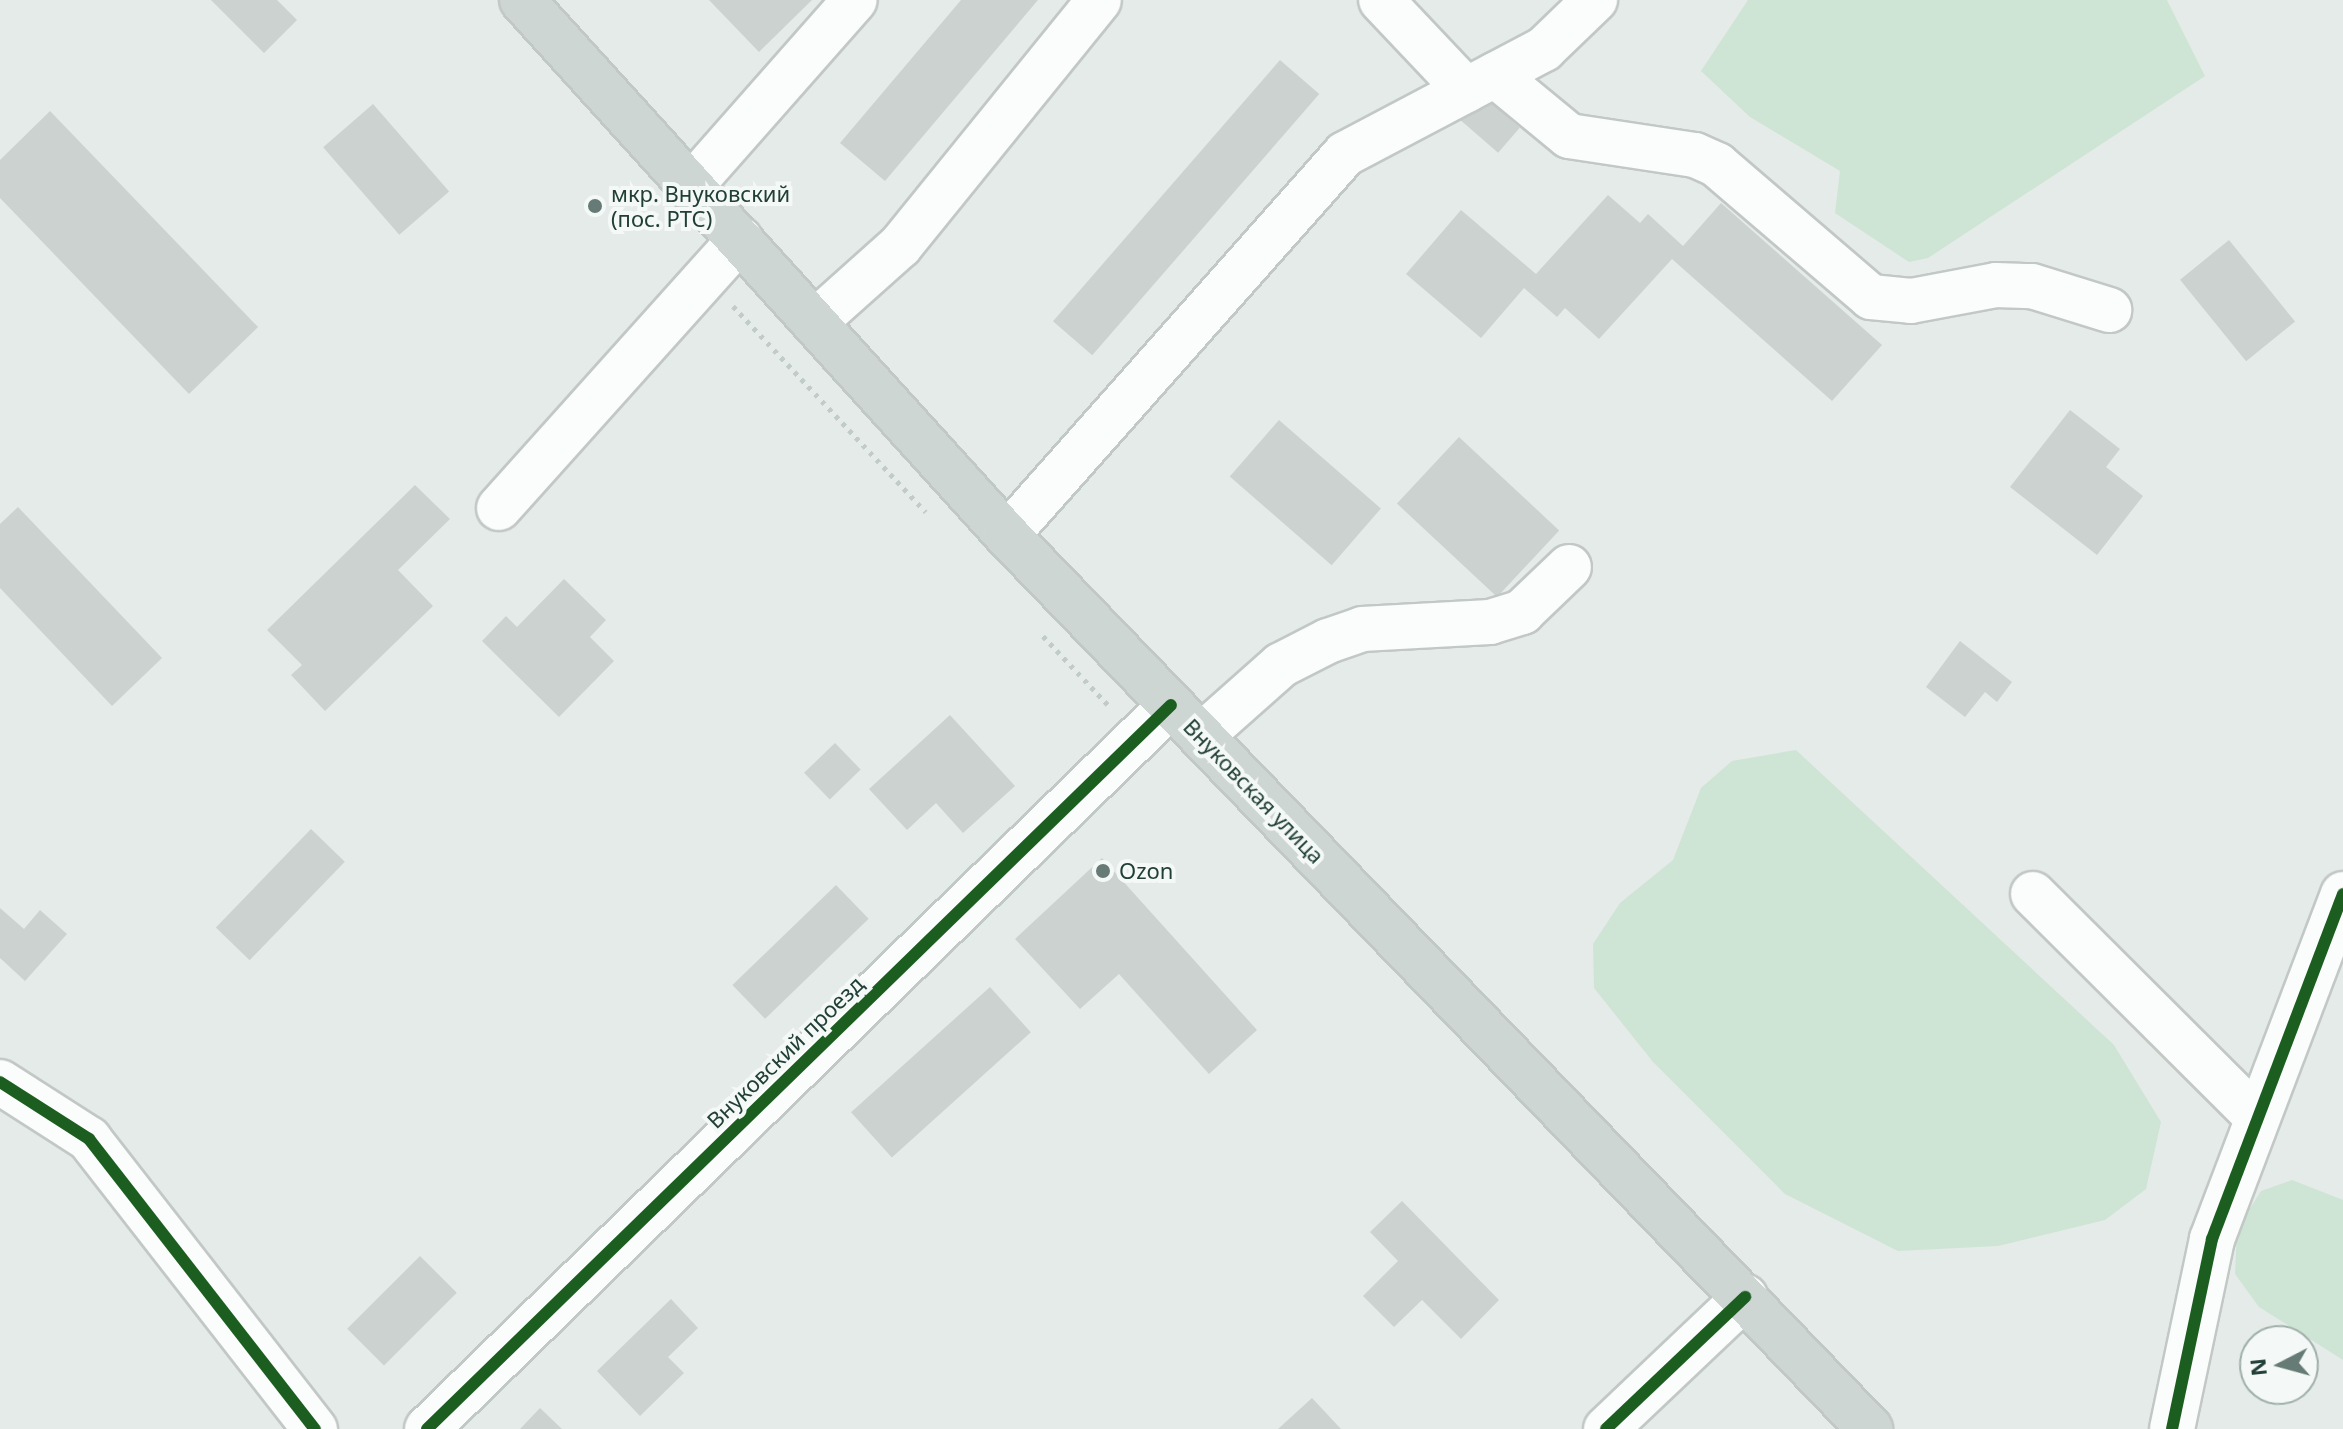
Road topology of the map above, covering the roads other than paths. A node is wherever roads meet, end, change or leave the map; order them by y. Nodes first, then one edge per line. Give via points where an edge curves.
1 (522, 0) edge
2 (855, 0) edge
3 (1099, 0) edge
4 (1381, 0) edge
5 (1584, 4) edge
6 (1481, 82) junction
7 (690, 187) junction
8 (740, 239) junction
9 (2109, 310) dead end
10 (816, 321) junction
11 (499, 508) dead end
12 (1007, 535) junction
13 (1569, 567) dead end
14 (1171, 705) junction
15 (1201, 736) junction
16 (2033, 894) dead end
17 (2343, 894) edge
18 (0, 1082) edge
19 (2255, 1115) junction
20 (1745, 1297) junction
21 (315, 1429) edge
22 (427, 1429) edge
23 (1606, 1429) edge
24 (1870, 1429) edge
25 (2172, 1429) edge

1 - 7 main road, Внуковская улица
2 - 7 street
3 - 10 street via 900,246
4 - 6 street
5 - 6 street via 1544,49
6 - 9 street via 1569,136 1695,155 1717,165 1871,297 1911,301 1996,285 2032,286
6 - 12 street via 1345,154
7 - 8 main road, Внуковская улица
8 - 10 main road, Внуковская улица
8 - 11 street
10 - 12 main road, Внуковская улица
12 - 14 main road, Внуковская улица
13 - 15 street via 1522,612 1490,622 1362,629 1328,641 1281,665
14 - 15 main road, Внуковская улица
14 - 22 street, Внуковский проезд
15 - 20 main road, Внуковская улица
16 - 19 street
17 - 19 street
18 - 21 street via 89,1139
19 - 25 street via 2212,1239
20 - 23 street
20 - 24 main road, Внуковская улица

